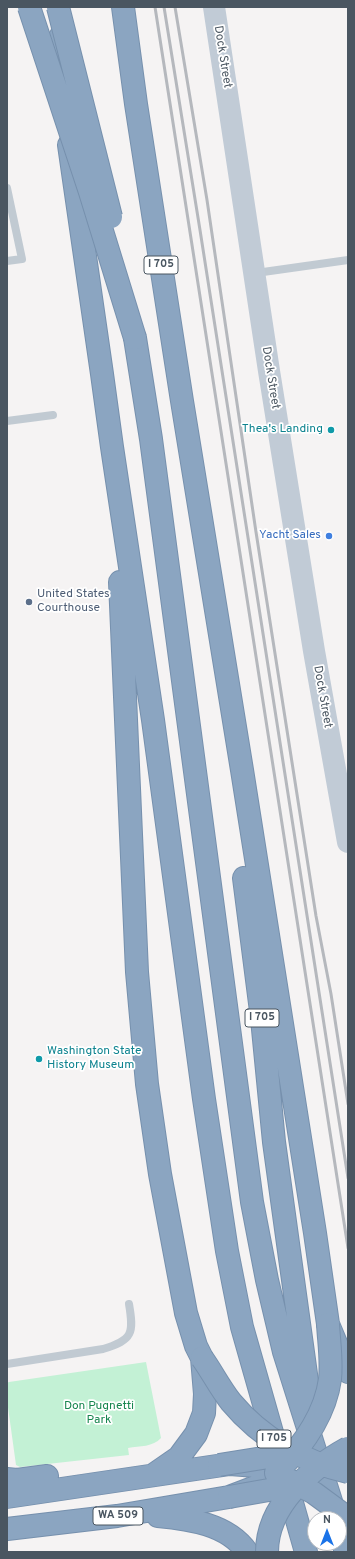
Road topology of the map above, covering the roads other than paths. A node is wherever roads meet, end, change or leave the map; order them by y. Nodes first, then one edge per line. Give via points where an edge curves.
1 (29, 7) edge
2 (58, 7) edge
3 (123, 7) edge
4 (214, 7) edge
5 (7, 188) edge
6 (348, 260) edge
7 (7, 261) edge
8 (254, 273) junction
9 (135, 338) junction
10 (53, 415) dead end
11 (7, 421) edge
12 (112, 447) junction
13 (202, 523) junction
14 (348, 842) edge
15 (129, 1304) dead end
16 (328, 1324) junction
17 (202, 1358) junction
18 (7, 1364) edge
19 (348, 1372) edge
20 (348, 1443) edge
21 (348, 1448) edge
22 (294, 1453) junction
23 (219, 1465) junction
24 (322, 1465) junction
25 (276, 1472) junction
26 (348, 1472) edge
27 (153, 1475) junction
28 (348, 1477) edge
29 (130, 1478) junction
30 (7, 1479) edge
31 (299, 1485) junction
32 (7, 1497) edge
33 (229, 1497) junction
34 (333, 1511) edge
35 (336, 1511) edge
36 (337, 1511) edge
37 (117, 1516) junction
38 (7, 1529) edge
39 (246, 1550) edge
40 (267, 1552) edge
41 (306, 1552) edge

1 - 9 highway, bridge
2 - 9 highway, bridge via 107,197
2 - 12 highway, I 705 via 68,139
3 - 13 highway, I 705
4 - 8 street, Dock Street
5 - 7 lane via 22,259
6 - 8 lane
8 - 14 street, Dock Street via 314,651
9 - 35 highway via 151,439 252,1202 266,1280 284,1352
10 - 11 lane
12 - 17 highway via 142,1038 150,1112 186,1313
12 - 41 highway, I 705 via 227,1251 242,1327
13 - 16 highway via 309,1190
13 - 36 highway, I 705 via 262,1019 276,1157 313,1425
15 - 18 lane via 132,1329 126,1339 118,1344 103,1349
16 - 19 highway
16 - 22 highway, bridge via 328,1388 318,1418
17 - 22 highway, bridge via 230,1401 267,1436
17 - 27 highway via 204,1413 196,1434 179,1457
20 - 22 highway
21 - 24 highway, bridge
22 - 23 highway, bridge
22 - 24 highway, bridge
22 - 25 highway, bridge
23 - 25 highway, bridge via 249,1465
23 - 27 highway
24 - 26 highway, bridge
24 - 31 highway, bridge
25 - 31 highway, bridge
25 - 33 highway, bridge via 258,1486
27 - 29 highway
28 - 31 highway, WA 509
29 - 30 highway via 63,1474
29 - 32 highway
31 - 33 highway, WA 509, bridge
31 - 34 highway, bridge via 325,1501
31 - 40 highway, bridge via 281,1505 275,1517 269,1534
33 - 37 highway, WA 509
37 - 38 highway, WA 509
37 - 39 highway via 153,1515 205,1524 233,1538

